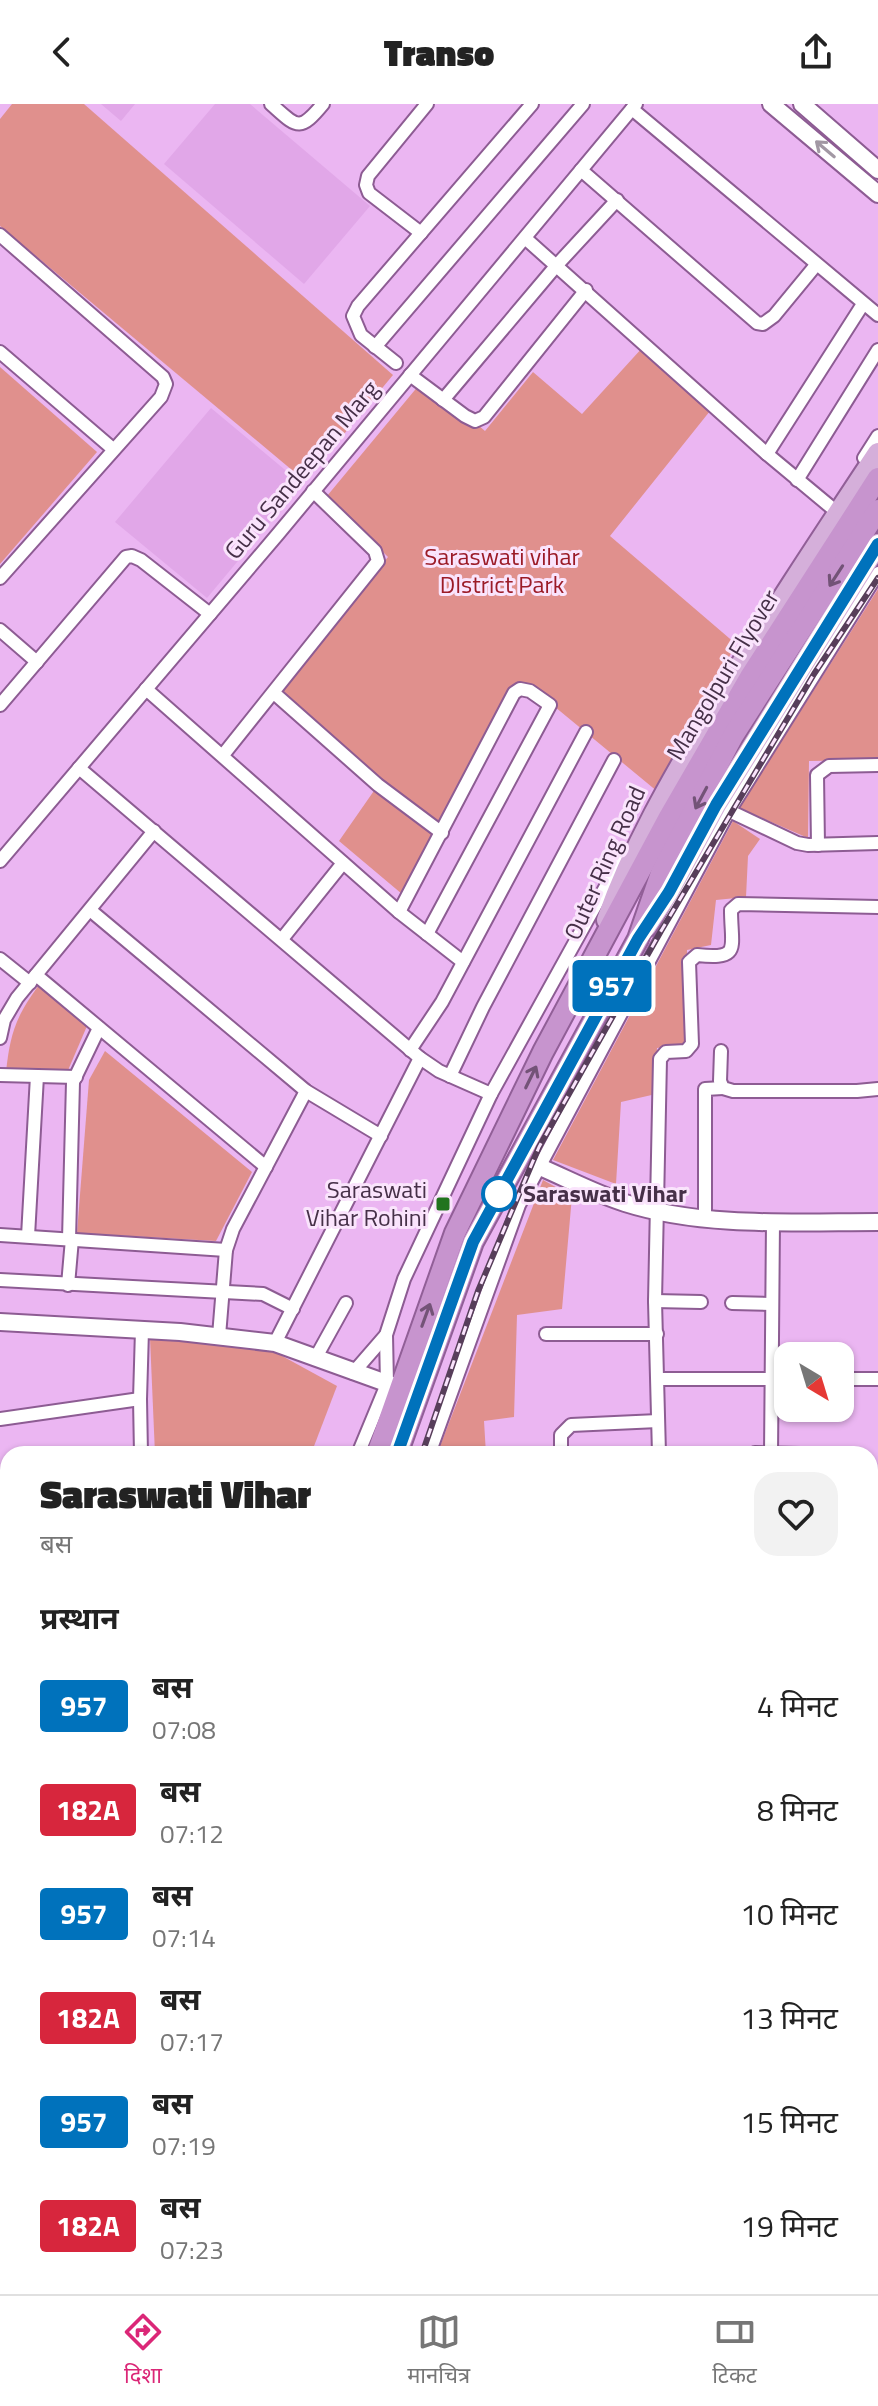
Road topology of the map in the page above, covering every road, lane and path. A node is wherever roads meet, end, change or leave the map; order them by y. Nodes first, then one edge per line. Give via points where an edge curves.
1 (271, 104) edge
2 (323, 104) edge
3 (427, 104) edge
4 (532, 104) edge
5 (583, 104) edge
6 (771, 104) edge
7 (802, 104) edge
8 (634, 106) edge
9 (581, 170) junction
10 (878, 170) edge
11 (878, 194) edge
12 (617, 200) junction
13 (421, 233) junction
14 (0, 235) edge
15 (525, 238) junction
16 (816, 265) junction
17 (556, 266) junction
18 (586, 290) junction
19 (863, 304) junction
20 (878, 315) edge
21 (375, 347) junction
22 (878, 350) edge
23 (0, 352) edge
24 (396, 363) dead end
25 (410, 375) junction
26 (443, 400) junction
27 (878, 436) edge
28 (113, 449) junction
29 (878, 453) edge
30 (767, 454) junction
31 (878, 478) edge
32 (797, 480) junction
33 (313, 491) junction
34 (832, 508) junction
35 (878, 510) edge
36 (878, 544) edge
37 (878, 573) edge
38 (0, 578) edge
39 (210, 614) junction
40 (0, 630) edge
41 (37, 662) junction
42 (146, 689) junction
43 (274, 693) junction
44 (0, 705) edge
45 (586, 732) dead end
46 (223, 755) junction
47 (614, 760) dead end
48 (878, 765) edge
49 (79, 768) junction
50 (723, 808) junction
51 (154, 831) junction
52 (442, 833) junction
53 (878, 843) edge
54 (818, 845) junction
55 (0, 861) edge
56 (343, 863) junction
57 (654, 865) junction
58 (878, 907) edge
59 (90, 910) junction
60 (399, 912) junction
61 (427, 934) junction
62 (282, 939) junction
63 (638, 939) junction
64 (598, 946) junction
65 (0, 959) edge
66 (463, 962) junction
67 (33, 979) junction
68 (99, 1028) junction
69 (0, 1035) edge
70 (721, 1051) dead end
71 (415, 1054) junction
72 (0, 1075) edge
73 (37, 1076) junction
74 (450, 1076) junction
75 (76, 1077) junction
76 (723, 1088) junction
77 (878, 1089) edge
78 (306, 1091) junction
79 (491, 1094) junction
80 (381, 1136) junction
81 (266, 1167) junction
82 (540, 1167) junction
83 (656, 1209) junction
84 (705, 1217) junction
85 (773, 1222) junction
86 (878, 1222) edge
87 (0, 1235) edge
88 (28, 1236) junction
89 (70, 1239) junction
90 (226, 1250) junction
91 (0, 1280) edge
92 (68, 1285) junction
93 (221, 1294) junction
94 (655, 1301) junction
95 (701, 1302) dead end
96 (346, 1303) dead end
97 (732, 1303) dead end
98 (771, 1304) junction
99 (293, 1309) junction
100 (0, 1322) edge
101 (142, 1330) junction
102 (546, 1334) dead end
103 (657, 1334) junction
104 (386, 1335) junction
105 (219, 1336) junction
106 (275, 1343) junction
107 (315, 1359) junction
108 (353, 1373) junction
109 (658, 1379) junction
110 (771, 1379) junction
111 (854, 1379) edge
112 (878, 1379) edge
113 (394, 1386) junction
114 (140, 1399) junction
115 (0, 1419) edge
116 (658, 1421) junction
117 (141, 1446) edge
118 (362, 1446) edge
119 (379, 1446) edge
120 (400, 1446) edge
121 (432, 1446) edge
122 (561, 1446) edge
123 (659, 1446) edge
124 (771, 1446) edge
125 (790, 2294) edge
126 (878, 2294) edge

1 - 2 street via 301,125
3 - 13 street via 366,185 369,193
4 - 13 street
5 - 21 street
11 -> 6 street
7 - 10 street
8 - 9 street, Guru Sandeepan Marg
8 - 16 street
9 - 12 street
9 - 15 street, Guru Sandeepan Marg
12 - 16 street via 757,323 774,316
12 - 17 street
13 - 21 street via 353,316 361,335
14 - 28 street via 163,377 165,391
15 - 17 street
15 - 25 street, Guru Sandeepan Marg
16 - 19 street
17 - 18 street
17 - 26 street
18 - 26 street via 484,417 475,421
18 - 30 street
19 - 20 street
19 - 30 street
21 - 24 street
22 - 32 street
23 - 28 street
25 - 26 street
25 - 33 street, Guru Sandeepan Marg
27 - 34 street
28 - 38 street
29 - 64 main road, Outer Ring Road via 668,786 623,874
30 - 32 street
31 - 57 highway, Mangolpuri Flyover via 750,677
32 - 34 street
33 - 39 street, Guru Sandeepan Marg
33 - 43 street via 375,551 378,561
34 - 79 street via 672,766
35 -> 57 highway, Mangolpuri Flyover
36 - 50 main road
37 - 50 street
39 - 41 street via 141,560 126,557
39 - 42 street, Guru Sandeepan Marg
40 - 41 street
41 - 44 street
42 - 46 street
42 - 49 street, Guru Sandeepan Marg
43 - 46 street
43 - 52 street via 378,785
45 - 66 street
46 - 56 street
47 - 74 street
48 - 54 street via 829,766 817,775
49 - 51 street
49 - 55 street, Guru Sandeepan Marg
50 - 54 street via 797,843
50 - 63 main road
50 - 82 street
51 - 59 street
51 - 62 street
52 - 60 street
52 - 61 street via 514,693 530,691 550,705
53 - 54 street
56 - 60 street
56 - 62 street
57 - 63 highway, Mangolpuri Flyover
57 - 64 highway, Mangolpuri Flyover
58 - 83 street via 738,904 731,910 729,954 697,955 689,962 692,1044 660,1059
59 - 67 street
59 - 78 street
60 - 61 street
61 - 66 street
62 - 71 street
63 - 120 highway via 473,1242
113 -> 64 highway, Outer Ring Road via 455,1233
65 - 67 street
66 - 71 street
67 - 68 street
67 - 69 street via 4,1020
68 - 75 street
68 - 81 street
70 - 76 street
71 - 74 street
71 - 80 street
72 - 73 street
73 - 75 street
73 - 88 street
74 - 79 street
75 - 89 street
76 - 77 street
76 - 84 street via 705,1089
78 - 80 street
78 - 81 street
79 - 104 street via 404,1279
80 - 99 street
81 - 90 street
82 - 83 street via 613,1198
82 - 121 street via 519,1205
83 - 84 street
83 - 94 street
84 - 85 street
85 - 86 street
85 - 98 street
87 - 88 street
88 - 89 street
89 - 90 street
89 - 92 street
90 - 93 street
91 - 92 street
92 - 93 street
93 - 99 street via 263,1294
93 - 105 street
94 - 95 street
94 - 103 street
96 - 107 street
97 - 98 street
98 - 110 street
99 - 106 street
100 - 101 street
101 - 105 street
101 - 114 street
102 - 103 street
103 - 109 street
104 - 108 street
104 - 113 street
105 - 106 street
106 - 107 street
107 - 108 street
108 - 113 street
109 - 110 street
109 - 116 street
110 - 124 street
111 - 112 street
113 - 118 street
113 - 119 highway, Outer Ring Road
114 - 115 street
114 - 117 street
116 - 122 street via 571,1425 561,1435
116 - 123 street
125 - 126 main road

